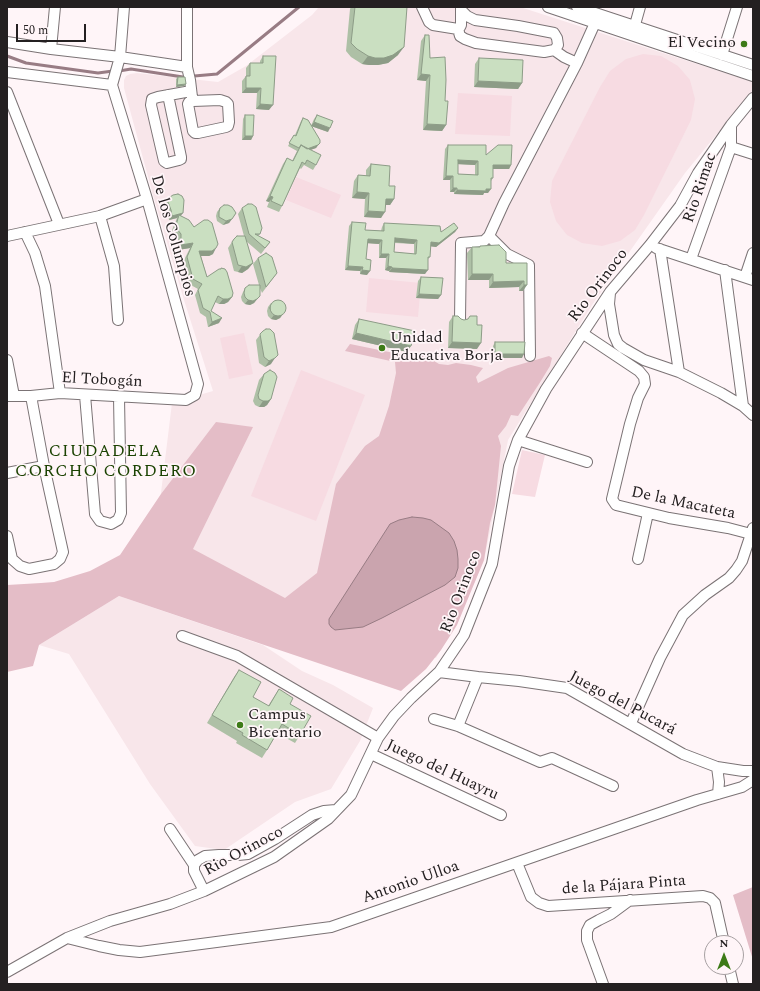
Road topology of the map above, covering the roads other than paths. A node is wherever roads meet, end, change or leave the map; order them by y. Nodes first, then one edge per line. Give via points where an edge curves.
1 (55, 7) edge
2 (124, 7) edge
3 (187, 7) edge
4 (422, 7) edge
5 (548, 7) edge
6 (577, 7) edge
7 (640, 7) edge
8 (737, 7) edge
9 (461, 8) edge
10 (595, 23) junction
11 (458, 29) junction
12 (633, 31) junction
13 (7, 42) edge
14 (51, 49) junction
15 (554, 50) junction
16 (722, 55) junction
17 (119, 60) junction
18 (577, 63) junction
19 (753, 65) edge
20 (7, 72) edge
21 (189, 73) junction
22 (753, 76) edge
23 (113, 82) junction
24 (7, 92) edge
25 (168, 95) junction
26 (192, 96) junction
27 (753, 98) edge
28 (731, 125) junction
29 (731, 147) junction
30 (753, 154) edge
31 (147, 199) junction
32 (100, 216) junction
33 (59, 224) junction
34 (25, 232) junction
35 (7, 236) edge
36 (489, 236) junction
37 (650, 245) junction
38 (660, 249) junction
39 (753, 254) edge
40 (691, 259) junction
41 (725, 270) junction
42 (749, 278) edge
43 (610, 292) junction
44 (118, 320) dead end
45 (460, 320) edge
46 (582, 333) junction
47 (530, 356) dead end
48 (7, 360) edge
49 (679, 372) junction
50 (60, 393) junction
51 (85, 395) junction
52 (195, 395) joint
53 (10, 396) edge
54 (31, 396) junction
55 (119, 397) junction
56 (743, 406) junction
57 (753, 415) edge
58 (518, 440) junction
59 (587, 462) dead end
60 (44, 466) junction
61 (7, 473) edge
62 (648, 513) junction
63 (752, 531) edge
64 (7, 536) edge
65 (638, 559) dead end
66 (182, 636) dead end
67 (439, 672) junction
68 (478, 677) junction
69 (434, 719) dead end
70 (631, 724) junction
71 (458, 726) junction
72 (378, 738) junction
73 (371, 754) junction
74 (717, 767) junction
75 (753, 771) edge
76 (753, 780) edge
77 (613, 786) dead end
78 (718, 794) junction
79 (336, 810) junction
80 (501, 815) dead end
81 (170, 829) dead end
82 (517, 862) junction
83 (194, 865) junction
84 (204, 891) junction
85 (630, 900) junction
86 (722, 935) edge
87 (67, 938) junction
88 (7, 972) edge
89 (603, 984) edge

1 - 14 street
2 - 17 street
3 - 21 street
4 - 11 street via 428,22
5 - 10 street
6 - 12 street
7 - 12 street
8 - 16 street
9 - 11 street via 461,25
9 - 15 street via 467,16 475,20 554,33 558,44
10 - 12 street
10 - 18 street
11 - 15 street via 460,36 476,43 544,52
12 - 16 street
12 - 22 street
13 - 14 street
14 - 17 street
15 - 18 street
16 - 19 street
17 - 21 street
17 - 23 street
18 - 36 street
20 - 23 street
21 - 26 street
23 - 31 street, De los Columpios
24 - 33 street
25 - 25 street via 182,157 167,163 164,161 151,105 152,100
25 - 26 street
26 - 26 street via 188,104 195,133 228,126 226,102
27 - 28 street, Rio Orinoco
28 - 29 street, Rio Rimac
28 - 37 street, Rio Orinoco via 698,173 680,206
29 - 30 street
29 - 40 street, Rio Rimac
31 - 32 street
31 - 52 street, De los Columpios via 198,384
32 - 33 street
32 - 44 street via 114,266
33 - 34 street
34 - 35 street
34 - 50 street via 45,286
36 - 45 street via 484,241 461,243
36 - 47 street via 508,254 529,265
37 - 38 street
37 - 43 street, Rio Orinoco
38 - 40 street
38 - 49 street
39 - 42 street
40 - 41 street
41 - 42 street
41 - 56 street
43 - 46 street, Rio Orinoco
43 - 49 street via 610,314 618,344 644,360
46 - 58 street, Rio Orinoco via 546,389
46 - 62 street, De la Macateta via 644,377 645,384 630,424 612,499 616,506
48 - 53 street
49 - 56 street
50 - 51 street, El Tobogán
50 - 54 street, El Tobogán
51 - 55 street, El Tobogán
51 - 55 street via 95,514 100,521 111,524 118,520 121,513
52 - 55 street, El Tobogán via 186,400
53 - 54 street, El Tobogán
54 - 60 street
56 - 57 street
58 - 59 street
58 - 67 street, Rio Orinoco via 510,466 492,564 464,635
60 - 61 street
60 - 64 street via 63,552 60,559 54,564 29,569 20,566 12,560
62 - 63 street, De la Macateta
62 - 65 street
63 - 70 street via 742,561 736,570 683,615 660,658
66 - 72 street via 237,656
67 - 68 street, Juego del Pucará
67 - 72 street, Rio Orinoco via 394,716
68 - 70 street, Juego del Pucará via 567,688
68 - 71 street
69 - 71 street
70 - 74 street, Juego del Pucará via 683,754
71 - 77 street via 540,762 552,758
72 - 73 street, Rio Orinoco
73 - 79 street, Rio Orinoco via 351,794
73 - 80 street, Juego del Huayru
74 - 75 street, Juego del Pucará
74 - 78 street via 720,782
76 - 78 street, Antonio Ulloa via 742,787
78 - 82 street, Antonio Ulloa
79 - 83 street via 312,815 248,854 205,856
79 - 84 street, Rio Orinoco via 328,820 274,857
81 - 83 street
82 - 85 street, de la Pájara Pinta via 531,897 539,903 548,906
82 - 87 street, Antonio Ulloa via 331,927 140,952 113,949
83 - 84 street via 194,871
84 - 87 street, Rio Orinoco via 170,904 110,921
85 - 86 street, de la Pájara Pinta via 703,896 710,898 715,903
85 - 89 street via 590,925 587,931 586,940
87 - 88 street, Rio Orinoco

